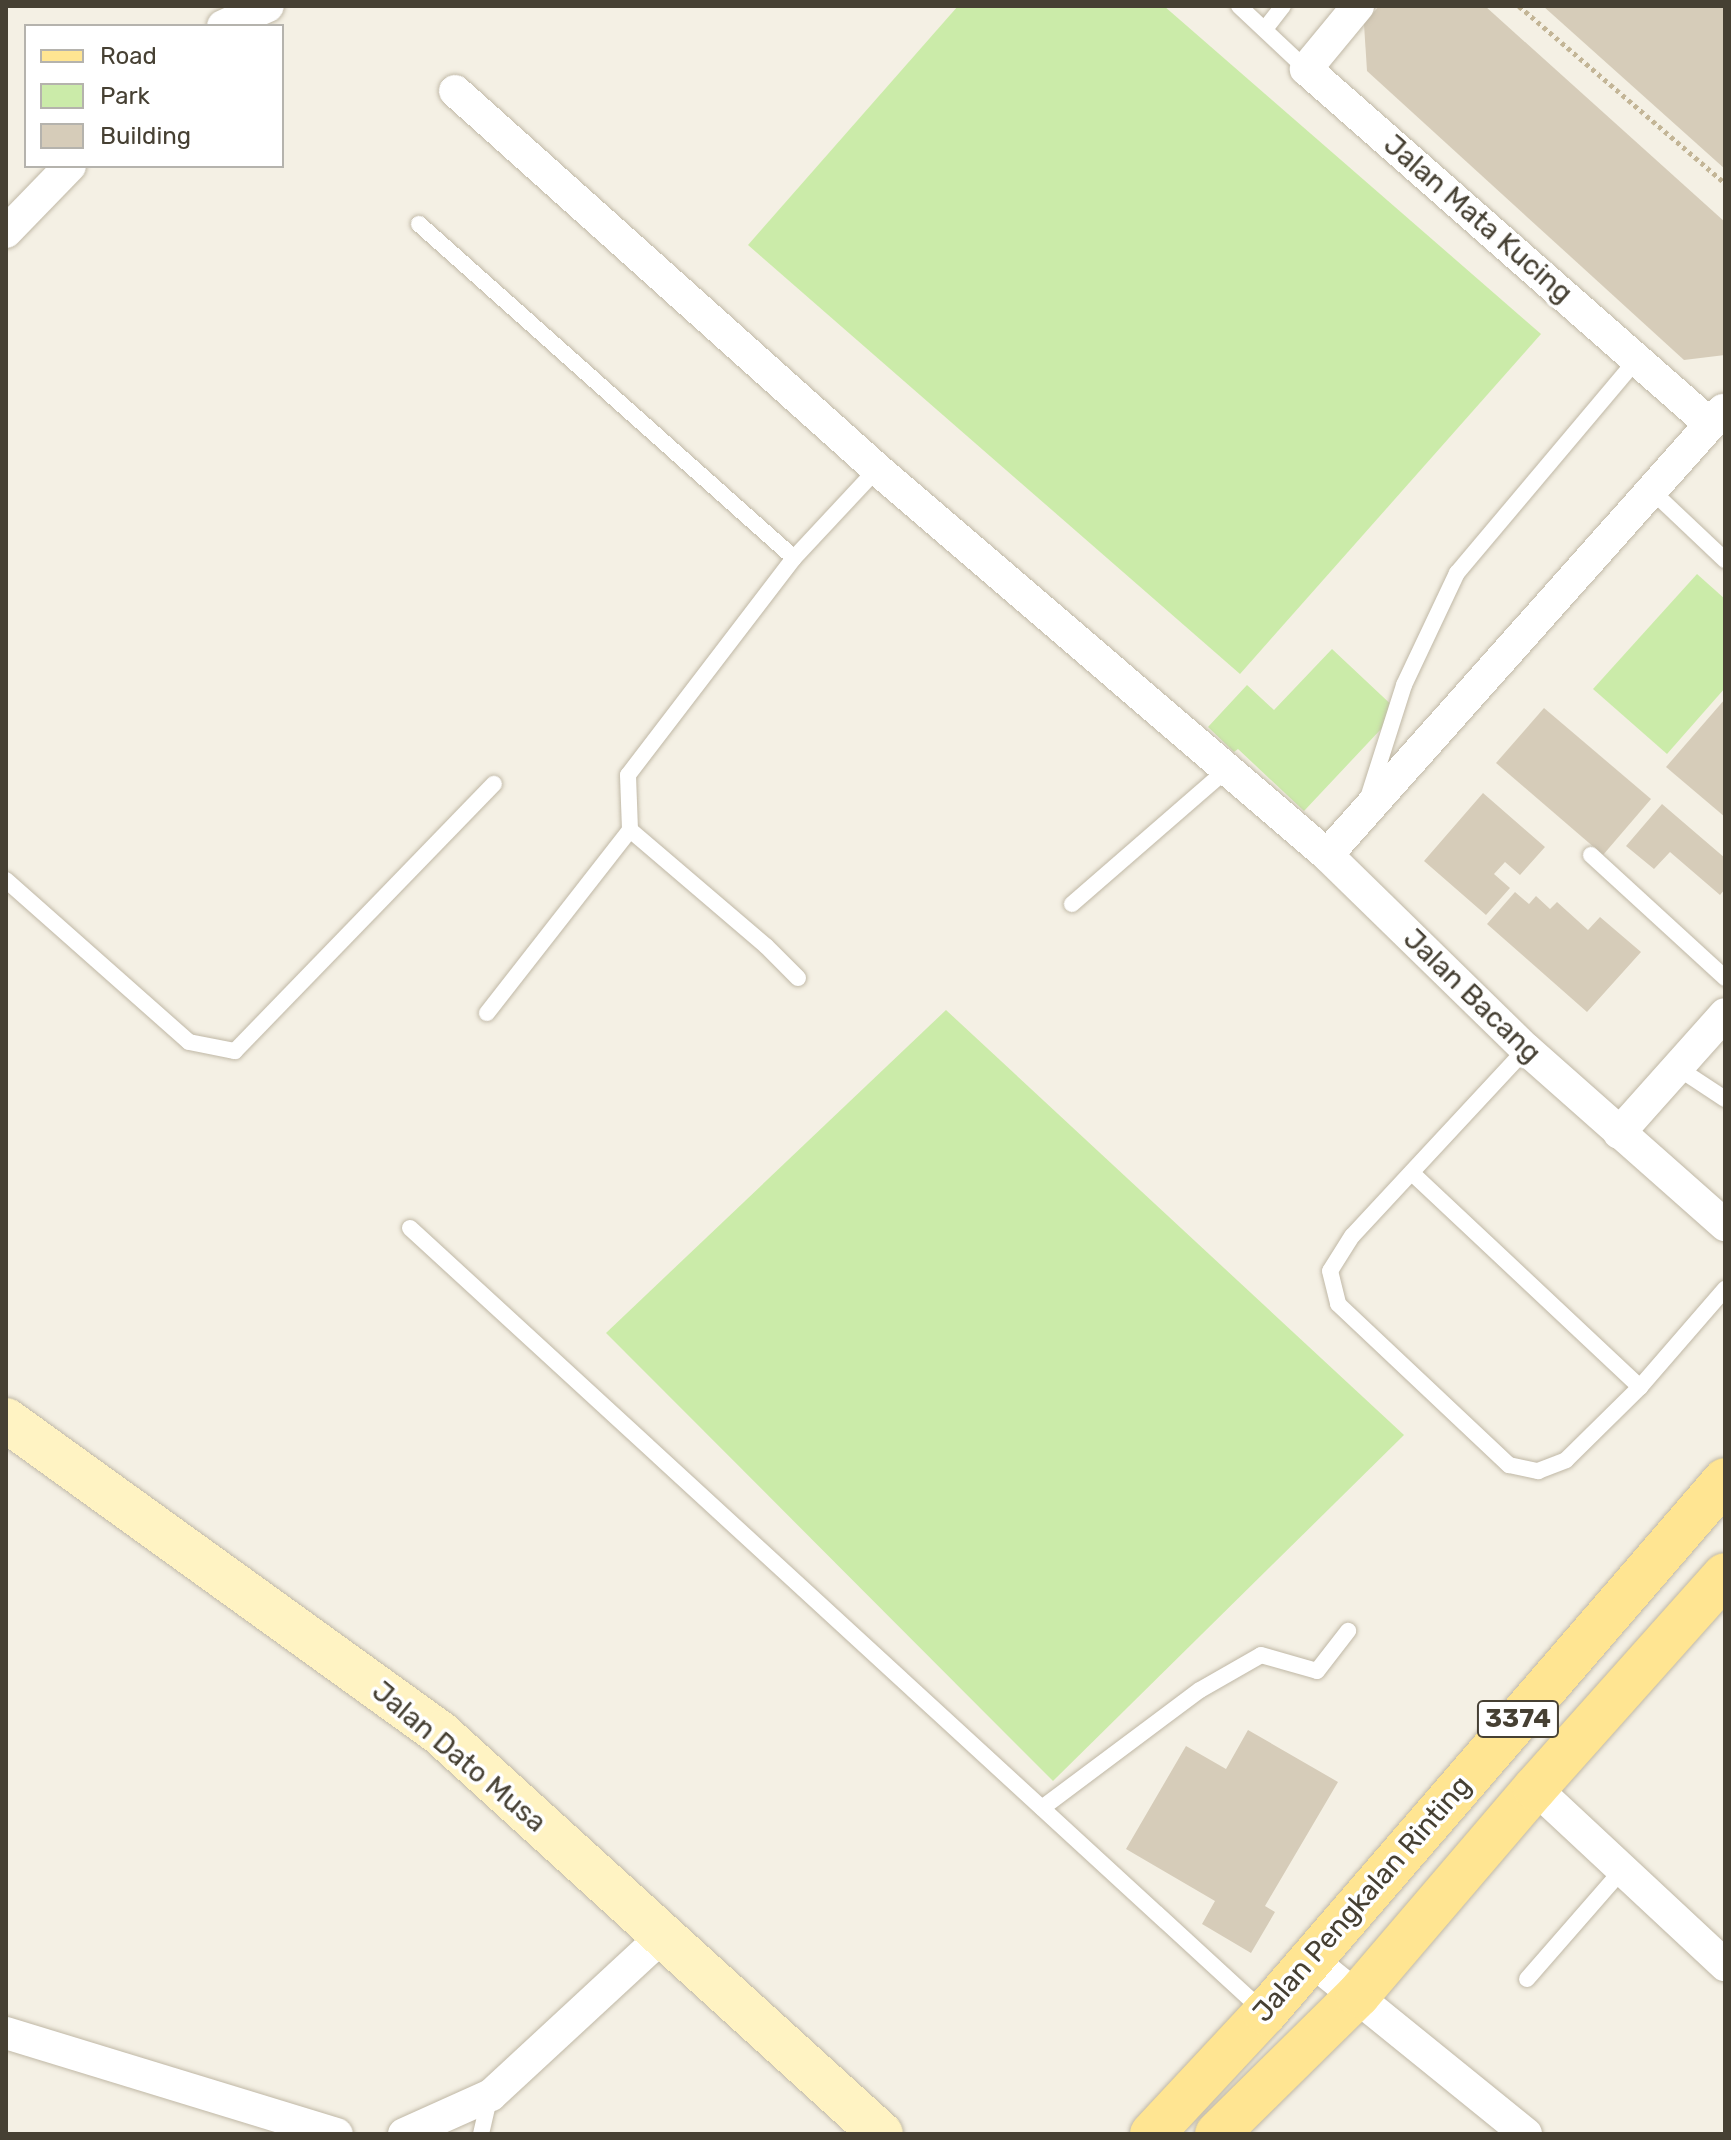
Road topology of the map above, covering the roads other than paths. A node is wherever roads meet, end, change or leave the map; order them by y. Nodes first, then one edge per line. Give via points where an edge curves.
1 (268, 6) edge
2 (1239, 6) edge
3 (1283, 6) edge
4 (1358, 6) edge
5 (225, 17) edge
6 (1265, 29) junction
7 (1306, 69) junction
8 (455, 91) dead end
9 (68, 168) edge
10 (419, 224) dead end
11 (6, 232) edge
12 (1637, 359) junction
13 (1718, 416) edge
14 (877, 469) junction
15 (1651, 490) junction
16 (794, 558) junction
17 (1725, 560) edge
18 (1226, 770) junction
19 (494, 784) dead end
20 (1362, 816) junction
21 (630, 830) junction
22 (1327, 855) junction
23 (1591, 855) dead end
24 (6, 880) edge
25 (1072, 904) dead end
26 (798, 978) dead end
27 (1725, 978) edge
28 (487, 1013) dead end
29 (1725, 1014) edge
30 (1526, 1049) junction
31 (1678, 1068) junction
32 (1725, 1099) edge
33 (1619, 1133) junction
34 (1412, 1173) junction
35 (1725, 1225) edge
36 (410, 1228) dead end
37 (1725, 1289) edge
38 (1640, 1387) junction
39 (6, 1420) edge
40 (1725, 1480) edge
41 (1725, 1575) edge
42 (1348, 1631) dead end
43 (1535, 1788) junction
44 (1042, 1808) junction
45 (1622, 1870) junction
46 (663, 1936) junction
47 (1310, 1959) junction
48 (1725, 1965) edge
49 (1527, 1979) dead end
50 (1358, 1995) junction
51 (1265, 2013) junction
52 (6, 2033) edge
53 (491, 2095) junction
54 (1224, 2131) edge
55 (337, 2134) edge
56 (404, 2134) edge
57 (481, 2134) edge
58 (881, 2134) edge
59 (1152, 2134) edge
60 (1526, 2134) edge

1 - 5 street
2 - 6 lane
3 - 6 lane
4 - 7 street
6 - 7 lane
7 - 12 street, Jalan Mata Kucing
8 - 14 street, Jalan Bacang
9 - 11 street
10 - 16 lane
12 - 13 street, Jalan Mata Kucing
12 - 20 lane via 1457,573 1404,685
13 - 15 street, Jalan Mata Kucing
14 - 16 lane
14 - 18 street, Jalan Bacang
15 - 17 lane
15 - 20 street, Jalan Mata Kucing
16 - 21 lane via 628,775
18 - 22 street, Jalan Bacang
18 - 25 lane
19 - 24 lane via 235,1051 189,1042
20 - 22 street, Jalan Mata Kucing
21 - 26 lane
21 - 28 lane
22 - 30 street, Jalan Bacang
23 - 27 lane
29 - 31 street
30 - 33 street, Jalan Bacang
30 - 34 lane
31 - 32 lane
31 - 33 street
33 - 35 street, Jalan Bacang
34 - 38 lane
34 - 38 lane via 1352,1236 1330,1271 1338,1304 1509,1465 1538,1471 1566,1460
36 - 44 lane
37 - 38 lane
39 - 46 street, Jalan Dato Musa via 440,1733
40 - 47 main road, Jalan Pengkalan Rinting / 3374
41 - 43 main road, Jalan Pengkalan Rinting / 3374
42 - 44 lane via 1317,1671 1261,1655 1200,1690
43 - 45 street
43 - 50 main road, Jalan Pengkalan Rinting / 3374
44 - 51 lane
45 - 48 street
45 - 49 lane
46 - 53 street
46 - 58 street, Jalan Dato Musa
47 - 50 street
47 - 51 main road, Jalan Pengkalan Rinting / 3374
50 - 54 main road, Jalan Pengkalan Rinting / 3374
50 - 60 street
51 - 59 main road, Jalan Pengkalan Rinting / 3374
52 - 55 street
53 - 56 street
53 - 57 lane

